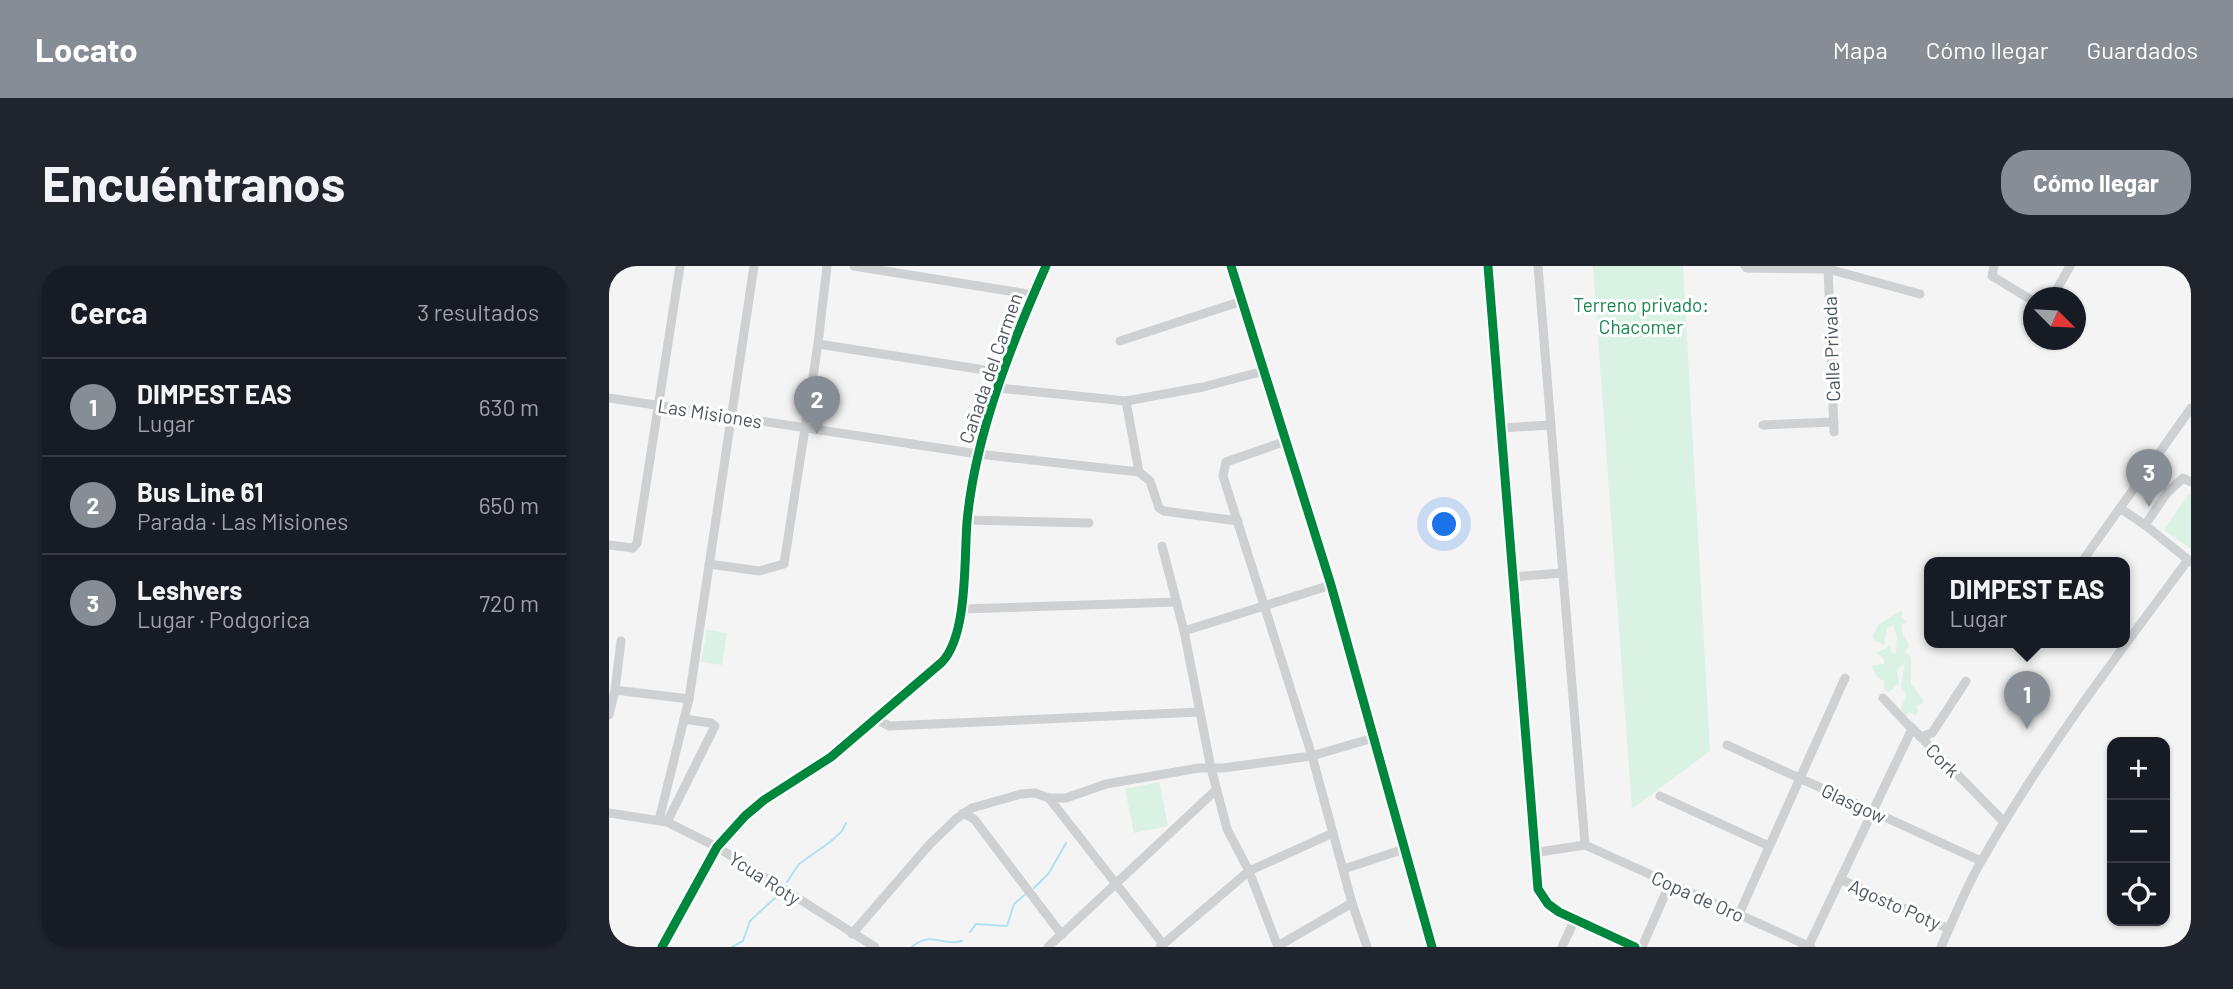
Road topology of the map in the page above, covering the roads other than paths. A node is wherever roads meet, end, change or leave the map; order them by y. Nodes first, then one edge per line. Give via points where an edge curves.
1 (680, 266) edge
2 (754, 266) edge
3 (827, 266) edge
4 (854, 266) edge
5 (1046, 266) edge
6 (1231, 266) edge
7 (1488, 266) edge
8 (1538, 266) edge
9 (1745, 266) edge
10 (1994, 266) edge
11 (2070, 266) edge
12 (1828, 268) edge
13 (2058, 287) edge
14 (1920, 294) dead end
15 (1034, 295) junction
16 (2023, 295) edge
17 (1242, 301) junction
18 (1120, 341) dead end
19 (818, 344) junction
20 (1264, 371) junction
21 (1004, 373) junction
22 (999, 388) junction
23 (609, 398) edge
24 (1126, 401) junction
25 (659, 405) junction
26 (2191, 408) edge
27 (733, 416) junction
28 (1551, 425) junction
29 (1763, 425) dead end
30 (805, 427) junction
31 (1501, 428) junction
32 (1286, 441) junction
33 (978, 454) junction
34 (1139, 472) junction
35 (2191, 482) edge
36 (2120, 508) junction
37 (967, 520) junction
38 (1238, 521) junction
39 (1089, 523) dead end
40 (2145, 524) junction
41 (609, 545) edge
42 (1162, 546) dead end
43 (2085, 557) edge
44 (2190, 561) edge
45 (709, 564) junction
46 (1562, 573) junction
47 (1512, 577) junction
48 (1331, 585) junction
49 (1177, 602) junction
50 (1265, 606) junction
51 (961, 609) junction
52 (1184, 631) junction
53 (2130, 640) edge
54 (621, 641) dead end
55 (2124, 648) edge
56 (1845, 678) dead end
57 (1966, 681) dead end
58 (615, 690) junction
59 (689, 699) junction
60 (1200, 712) junction
61 (609, 715) edge
62 (684, 719) junction
63 (876, 719) junction
64 (1920, 737) junction
65 (1373, 738) junction
66 (1727, 745) dead end
67 (1312, 756) junction
68 (1211, 768) junction
69 (1800, 778) junction
70 (1216, 790) junction
71 (1660, 796) dead end
72 (1049, 797) junction
73 (1872, 811) junction
74 (963, 813) junction
75 (609, 814) edge
76 (663, 821) junction
77 (2004, 822) junction
78 (1333, 833) junction
79 (1585, 845) junction
80 (1769, 846) junction
81 (717, 847) junction
82 (1404, 849) junction
83 (1533, 853) junction
84 (1981, 861) junction
85 (1344, 869) junction
86 (1249, 871) junction
87 (1840, 879) junction
88 (1670, 883) junction
89 (1117, 884) junction
90 (1352, 903) junction
91 (1739, 914) junction
92 (1574, 919) junction
93 (1949, 929) junction
94 (852, 934) junction
95 (1062, 934) junction
96 (1162, 946) edge
97 (662, 947) edge
98 (875, 947) edge
99 (1048, 947) edge
100 (1278, 947) edge
101 (1367, 947) edge
102 (1432, 947) edge
103 (1562, 947) edge
104 (1635, 947) edge
105 (1642, 947) edge
106 (1809, 947) edge
107 (1941, 947) edge

1 - 25 street
2 - 27 street
3 - 19 street
4 - 15 street
5 - 15 street, Cañada del Carmen
6 - 17 street
7 - 31 street
8 - 28 street
9 - 12 street
10 - 16 street via 1991,276
11 - 13 street
12 - 14 street
12 - 29 street, Calle Privada via 1834,427
15 - 21 street, Cañada del Carmen
17 - 18 street
17 - 20 street
19 - 21 street
19 - 30 street
20 - 24 street
20 - 32 street
21 - 22 street, Cañada del Carmen
22 - 24 street
22 - 33 street, Cañada del Carmen
23 - 25 street, Las Misiones
24 - 34 street
25 - 27 street, Las Misiones
25 - 41 street via 637,543 633,548
26 - 36 street
27 - 30 street, Las Misiones
27 - 45 street
28 - 31 street
28 - 46 street
30 - 33 street, Las Misiones
30 - 45 street via 784,564 759,571
31 - 47 street
32 - 38 street via 1226,462 1223,475
32 - 48 street
33 - 34 street, Las Misiones
33 - 37 street, Cañada del Carmen
34 - 38 street via 1150,481 1164,511
35 - 40 street via 2183,478
36 - 40 street
36 - 43 street
37 - 39 street
37 - 51 street, Cañada del Carmen
38 - 50 street
40 - 44 street
42 - 49 street
44 - 53 street
45 - 59 street
46 - 47 street
46 - 79 street
47 - 83 street
48 - 50 street
48 - 65 street
49 - 51 street
49 - 52 street
50 - 52 street
50 - 67 street
51 - 63 street, Cañada del Carmen via 954,644 946,658
52 - 60 street
54 - 58 street
55 - 77 street
56 - 69 street
57 - 64 street via 1932,733
58 - 59 street
58 - 61 street
59 - 62 street
60 - 63 street via 889,726
60 - 68 street
62 - 76 street
62 - 76 street via 715,726
63 - 81 street, Cañada del Carmen via 831,757 764,800
64 - 73 street, Cork via 1882,698 1912,729
64 - 77 street, Cork
65 - 67 street
65 - 82 street
66 - 69 street, Glasgow
67 - 68 street
67 - 78 street
68 - 70 street
68 - 72 street via 1106,784 1066,798
69 - 73 street, Glasgow
69 - 80 street
70 - 86 street via 1227,829
70 - 89 street
71 - 80 street
72 - 74 street via 1021,794
72 - 89 street
73 - 84 street, Glasgow
73 - 87 street
74 - 94 street
74 - 95 street via 974,819
75 - 76 street, Ycua Roty
76 - 81 street, Ycua Roty
77 - 84 street
78 - 85 street
78 - 86 street
79 - 83 street
79 - 88 street, Copa de Oro
80 - 91 street
81 - 94 street, Ycua Roty
81 - 97 street, Cañada del Carmen
82 - 85 street
82 - 102 street
83 - 92 street via 1542,897
84 - 93 street
85 - 90 street
86 - 96 street
86 - 100 street
87 - 93 street, Agosto Poty
87 - 106 street
88 - 91 street, Copa de Oro
88 - 105 street
89 - 95 street
89 - 96 street
90 - 100 street
90 - 101 street
91 - 106 street, Copa de Oro
92 - 103 street
92 - 104 street
93 - 107 street
94 - 98 street, Ycua Roty
95 - 99 street

